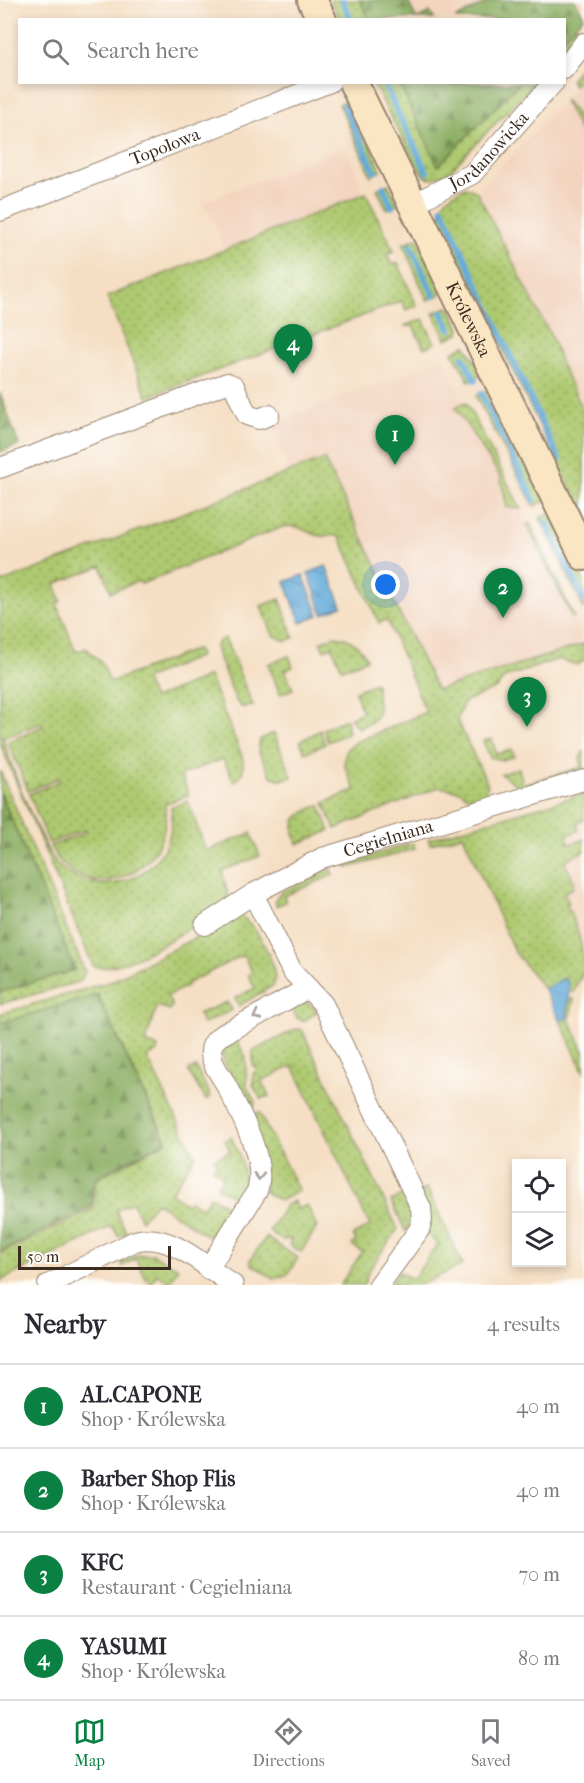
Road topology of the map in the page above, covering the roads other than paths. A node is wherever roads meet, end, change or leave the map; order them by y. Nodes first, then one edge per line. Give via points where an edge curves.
1 (312, 0) edge
2 (321, 18) edge
3 (584, 43) edge
4 (566, 66) edge
5 (325, 84) edge
6 (354, 84) edge
7 (552, 84) edge
8 (413, 204) junction
9 (0, 212) edge
10 (269, 415) dead end
11 (0, 468) edge
12 (584, 556) edge
13 (584, 780) edge
14 (253, 894) junction
15 (205, 925) dead end
16 (308, 988) junction
17 (208, 1269) junction
18 (48, 1285) edge
19 (233, 1285) edge
20 (379, 1285) edge

1 - 2 main road
3 - 4 street
5 - 9 street, Topolowa
6 - 8 main road, Królewska
7 - 8 street, Jordanowicka via 472,174
8 - 12 main road, Królewska
10 - 11 street via 259,419 247,415 234,386 226,383
13 - 14 street, Cegielniana via 340,851
14 - 15 street, Cegielniana
14 - 16 street via 286,961
16 -> 17 street via 220,1036 212,1046 212,1059 242,1117 258,1162 260,1181
16 - 20 street via 323,1004 421,1208 419,1230
17 - 18 street via 165,1241 149,1238 135,1241
17 - 19 street

